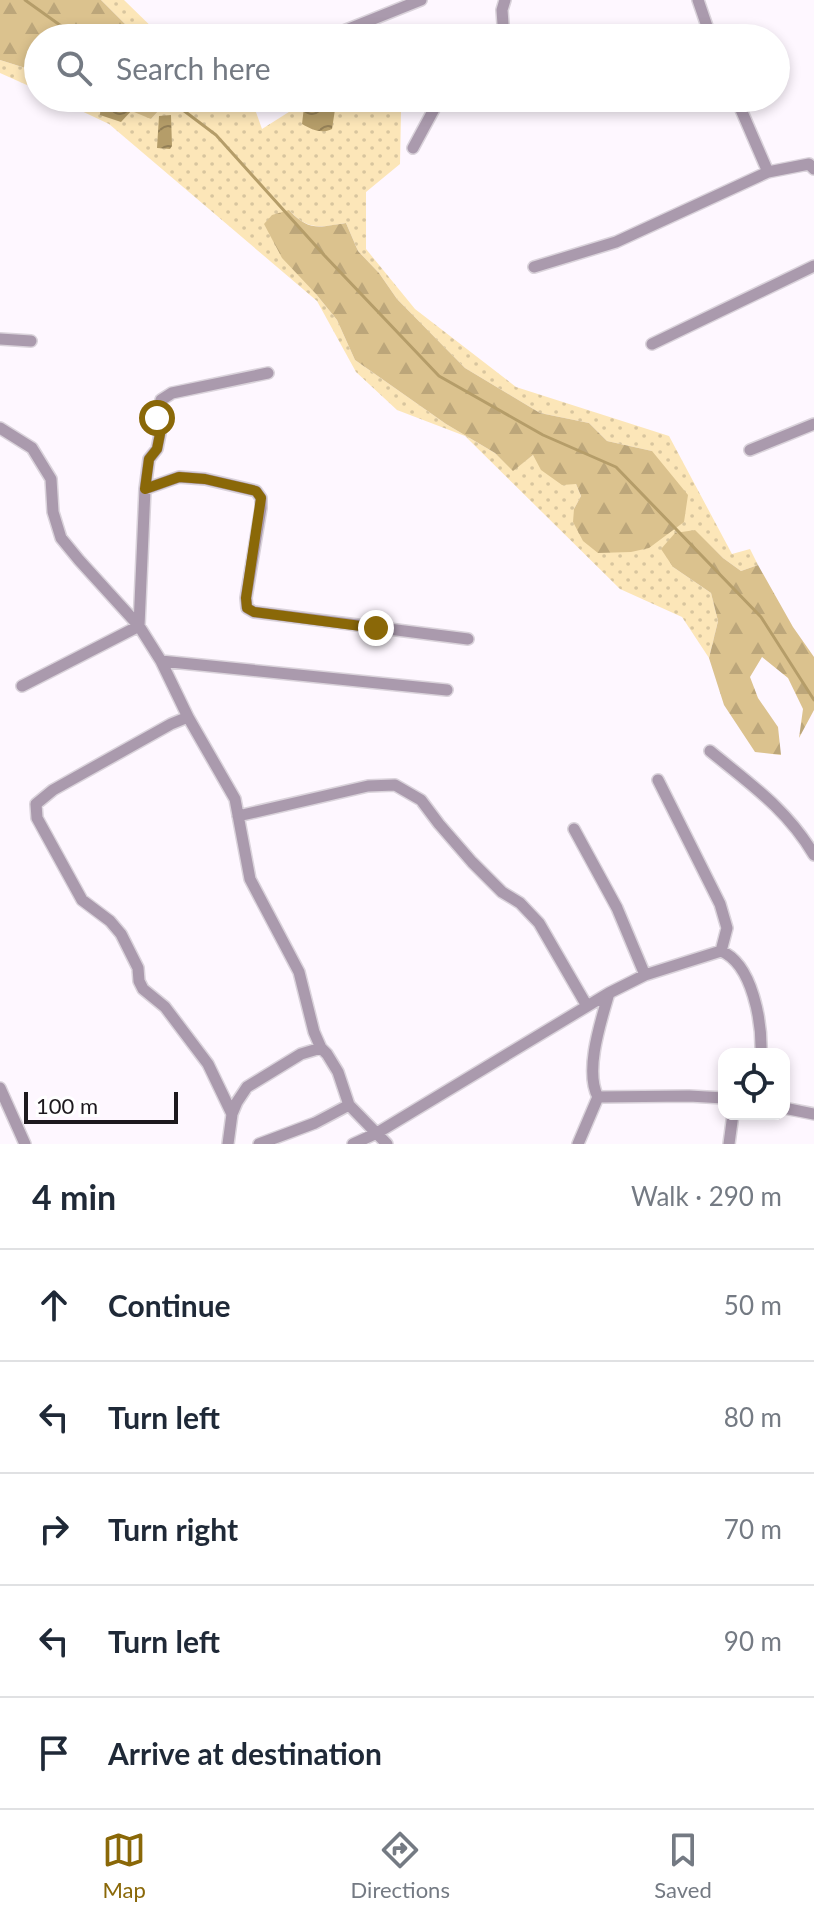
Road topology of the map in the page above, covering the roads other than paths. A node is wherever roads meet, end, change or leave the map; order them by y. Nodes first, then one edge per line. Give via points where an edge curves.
1 (421, 0) edge
2 (505, 0) edge
3 (698, 0) edge
4 (361, 24) edge
5 (503, 24) edge
6 (706, 24) edge
7 (432, 112) edge
8 (742, 112) edge
9 (413, 148) dead end
10 (814, 169) edge
11 (768, 172) junction
12 (814, 266) edge
13 (534, 267) dead end
14 (0, 339) edge
15 (31, 341) dead end
16 (652, 344) dead end
17 (268, 373) dead end
18 (814, 424) edge
19 (0, 428) edge
20 (750, 450) dead end
21 (145, 489) junction
22 (139, 626) junction
23 (468, 639) dead end
24 (161, 661) junction
25 (22, 686) dead end
26 (447, 690) dead end
27 (188, 717) junction
28 (710, 751) dead end
29 (658, 780) dead end
30 (238, 816) junction
31 (574, 829) dead end
32 (814, 855) edge
33 (721, 951) junction
34 (645, 975) junction
35 (609, 993) junction
36 (587, 1006) junction
37 (321, 1048) junction
38 (761, 1048) edge
39 (0, 1088) edge
40 (598, 1097) junction
41 (718, 1098) edge
42 (349, 1105) junction
43 (790, 1109) edge
44 (232, 1114) junction
45 (814, 1114) edge
46 (732, 1120) edge
47 (377, 1133) junction
48 (25, 1144) edge
49 (228, 1144) edge
50 (259, 1144) edge
51 (353, 1144) edge
52 (387, 1144) edge
53 (578, 1144) edge
54 (729, 1144) edge

1 - 4 street
2 - 5 street
3 - 6 street
7 - 9 street
8 - 11 street
10 - 11 street via 809,164
11 - 13 street via 616,242
12 - 16 street
14 - 15 street
17 - 21 street via 172,393 161,400 160,434 149,459
18 - 20 street
19 - 22 street via 32,448 51,479 61,538
21 - 22 street
21 - 23 street via 179,477 256,491 261,508 246,598 247,608 254,612
22 - 24 street
22 - 25 street
24 - 26 street
24 - 27 street
27 - 30 street via 235,799
27 - 44 street via 53,790 36,804 37,818 82,900 121,934 143,989 165,1007 208,1064
28 - 32 street via 781,809
29 - 33 street via 720,904 727,928
30 - 36 street via 368,786 395,785 421,800 472,862 539,923
30 - 37 street via 250,879 299,972
31 - 34 street via 617,908
33 - 34 street
33 - 38 street via 739,964 750,987
34 - 35 street
35 - 36 street
35 - 40 street via 595,1055 593,1088
36 - 47 street
37 - 42 street via 338,1072
37 - 44 street via 301,1054 247,1087
39 - 48 street
40 - 41 street
40 - 53 street
42 - 47 street
42 - 50 street
43 - 45 street
44 - 49 street
46 - 54 street
47 - 51 street
47 - 52 street

